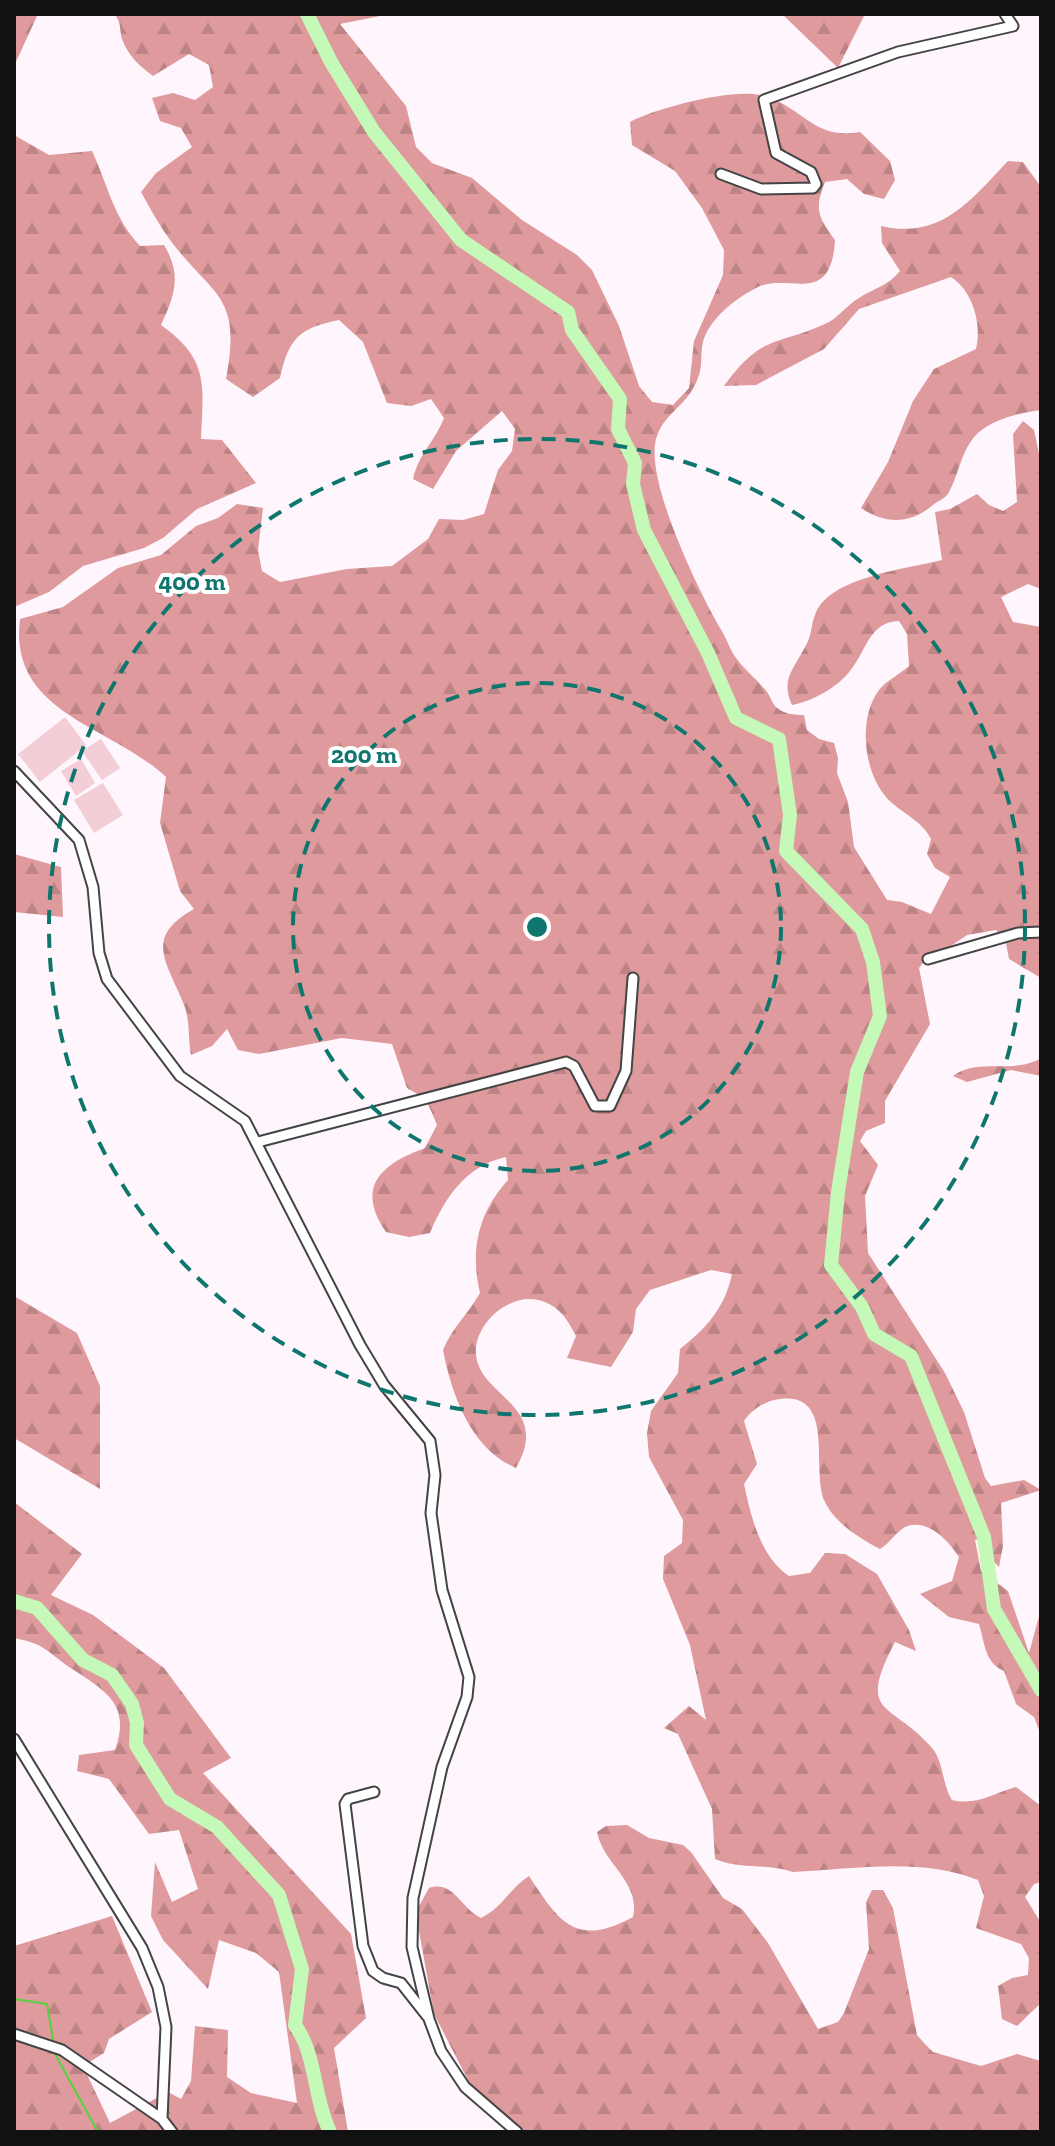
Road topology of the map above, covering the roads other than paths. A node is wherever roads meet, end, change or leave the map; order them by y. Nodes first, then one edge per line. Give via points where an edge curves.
1 (1005, 14) edge
2 (721, 174) dead end
3 (14, 771) edge
4 (1041, 932) edge
5 (928, 959) dead end
6 (633, 978) dead end
7 (258, 1142) junction
8 (14, 1739) edge
9 (374, 1792) dead end
10 (429, 2019) junction
11 (14, 2034) edge
12 (162, 2119) junction
13 (172, 2132) edge
14 (517, 2132) edge

1 - 2 street via 1013,26 898,52 764,100 776,153 811,172 813,188 761,189
3 - 7 street via 79,840 93,887 107,979 180,1076 245,1121
4 - 5 street via 1018,933
6 - 7 street via 626,1071 610,1106 595,1106 574,1066 566,1062
7 - 10 street via 360,1345 384,1385 430,1441 434,1455 431,1513 436,1554 449,1619 469,1677 442,1767 413,1898 412,1947
8 - 12 street via 142,1948 158,1987 166,2027
9 - 10 street via 345,1804 361,1938 373,1971 401,1983
10 - 14 street via 441,2051 465,2087
11 - 12 street via 62,2050
12 - 13 street

